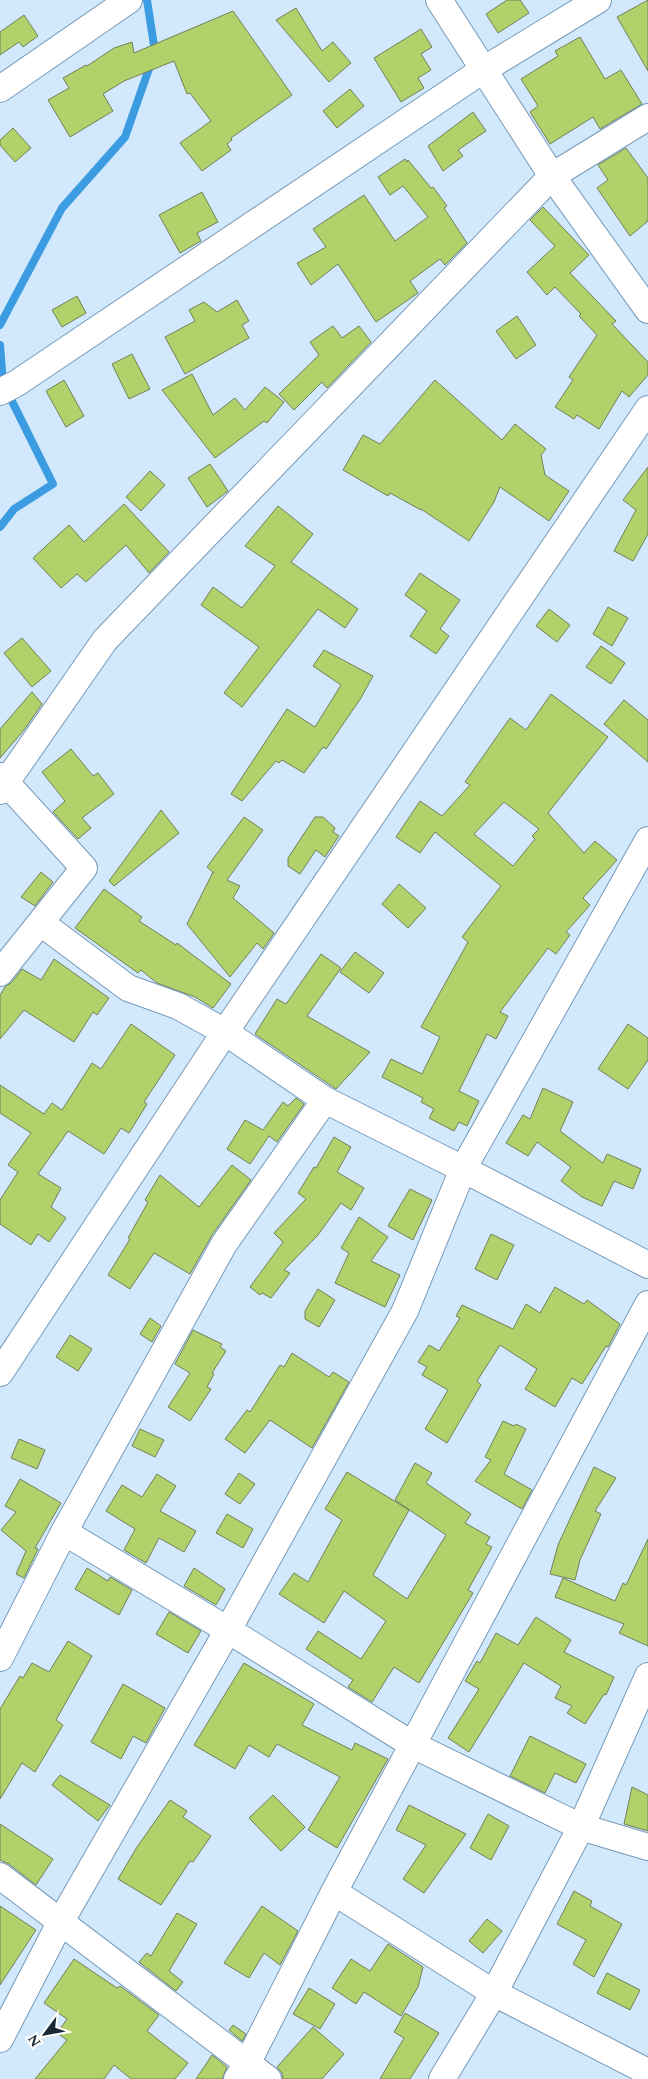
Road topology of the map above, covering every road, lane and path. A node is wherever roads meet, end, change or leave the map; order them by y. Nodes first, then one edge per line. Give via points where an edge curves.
1 (129, 0) edge
2 (439, 0) edge
3 (598, 0) edge
4 (482, 70) junction
5 (0, 90) edge
6 (648, 117) edge
7 (552, 176) junction
8 (648, 310) edge
9 (8, 388) edge
10 (648, 409) edge
11 (2, 783) edge
12 (647, 844) edge
13 (41, 923) junction
14 (0, 973) edge
15 (224, 1032) junction
16 (325, 1100) junction
17 (463, 1168) junction
18 (648, 1265) edge
19 (648, 1304) edge
20 (0, 1373) edge
21 (64, 1532) junction
22 (228, 1630) junction
23 (0, 1658) edge
24 (648, 1676) edge
25 (412, 1745) junction
26 (581, 1827) junction
27 (648, 1847) edge
28 (0, 1876) edge
29 (334, 1892) junction
30 (61, 1921) junction
31 (494, 1993) junction
32 (0, 2039) edge
33 (242, 2071) edge
34 (648, 2072) edge
35 (268, 2079) edge
36 (442, 2079) edge

1 - 5 street
2 - 4 street
3 - 4 street
4 - 7 street
4 - 9 street
6 - 7 street
7 - 8 street
7 - 11 street via 105,640
10 - 15 street
11 - 13 street via 84,868
12 - 17 street
13 - 14 street
13 - 15 street via 128,988 178,1006
15 - 16 street
15 - 20 street
16 - 17 street
16 - 21 street via 224,1244
17 - 18 street
17 - 22 street via 405,1312
19 - 25 street
21 - 22 street
21 - 23 street
22 - 25 street
22 - 30 street
24 - 26 street
25 - 26 street
25 - 29 street
26 - 27 street
26 - 31 street
28 - 30 street
29 - 31 street
29 - 33 street
30 - 32 street
30 - 33 street
31 - 34 street
31 - 36 street
33 - 35 street

